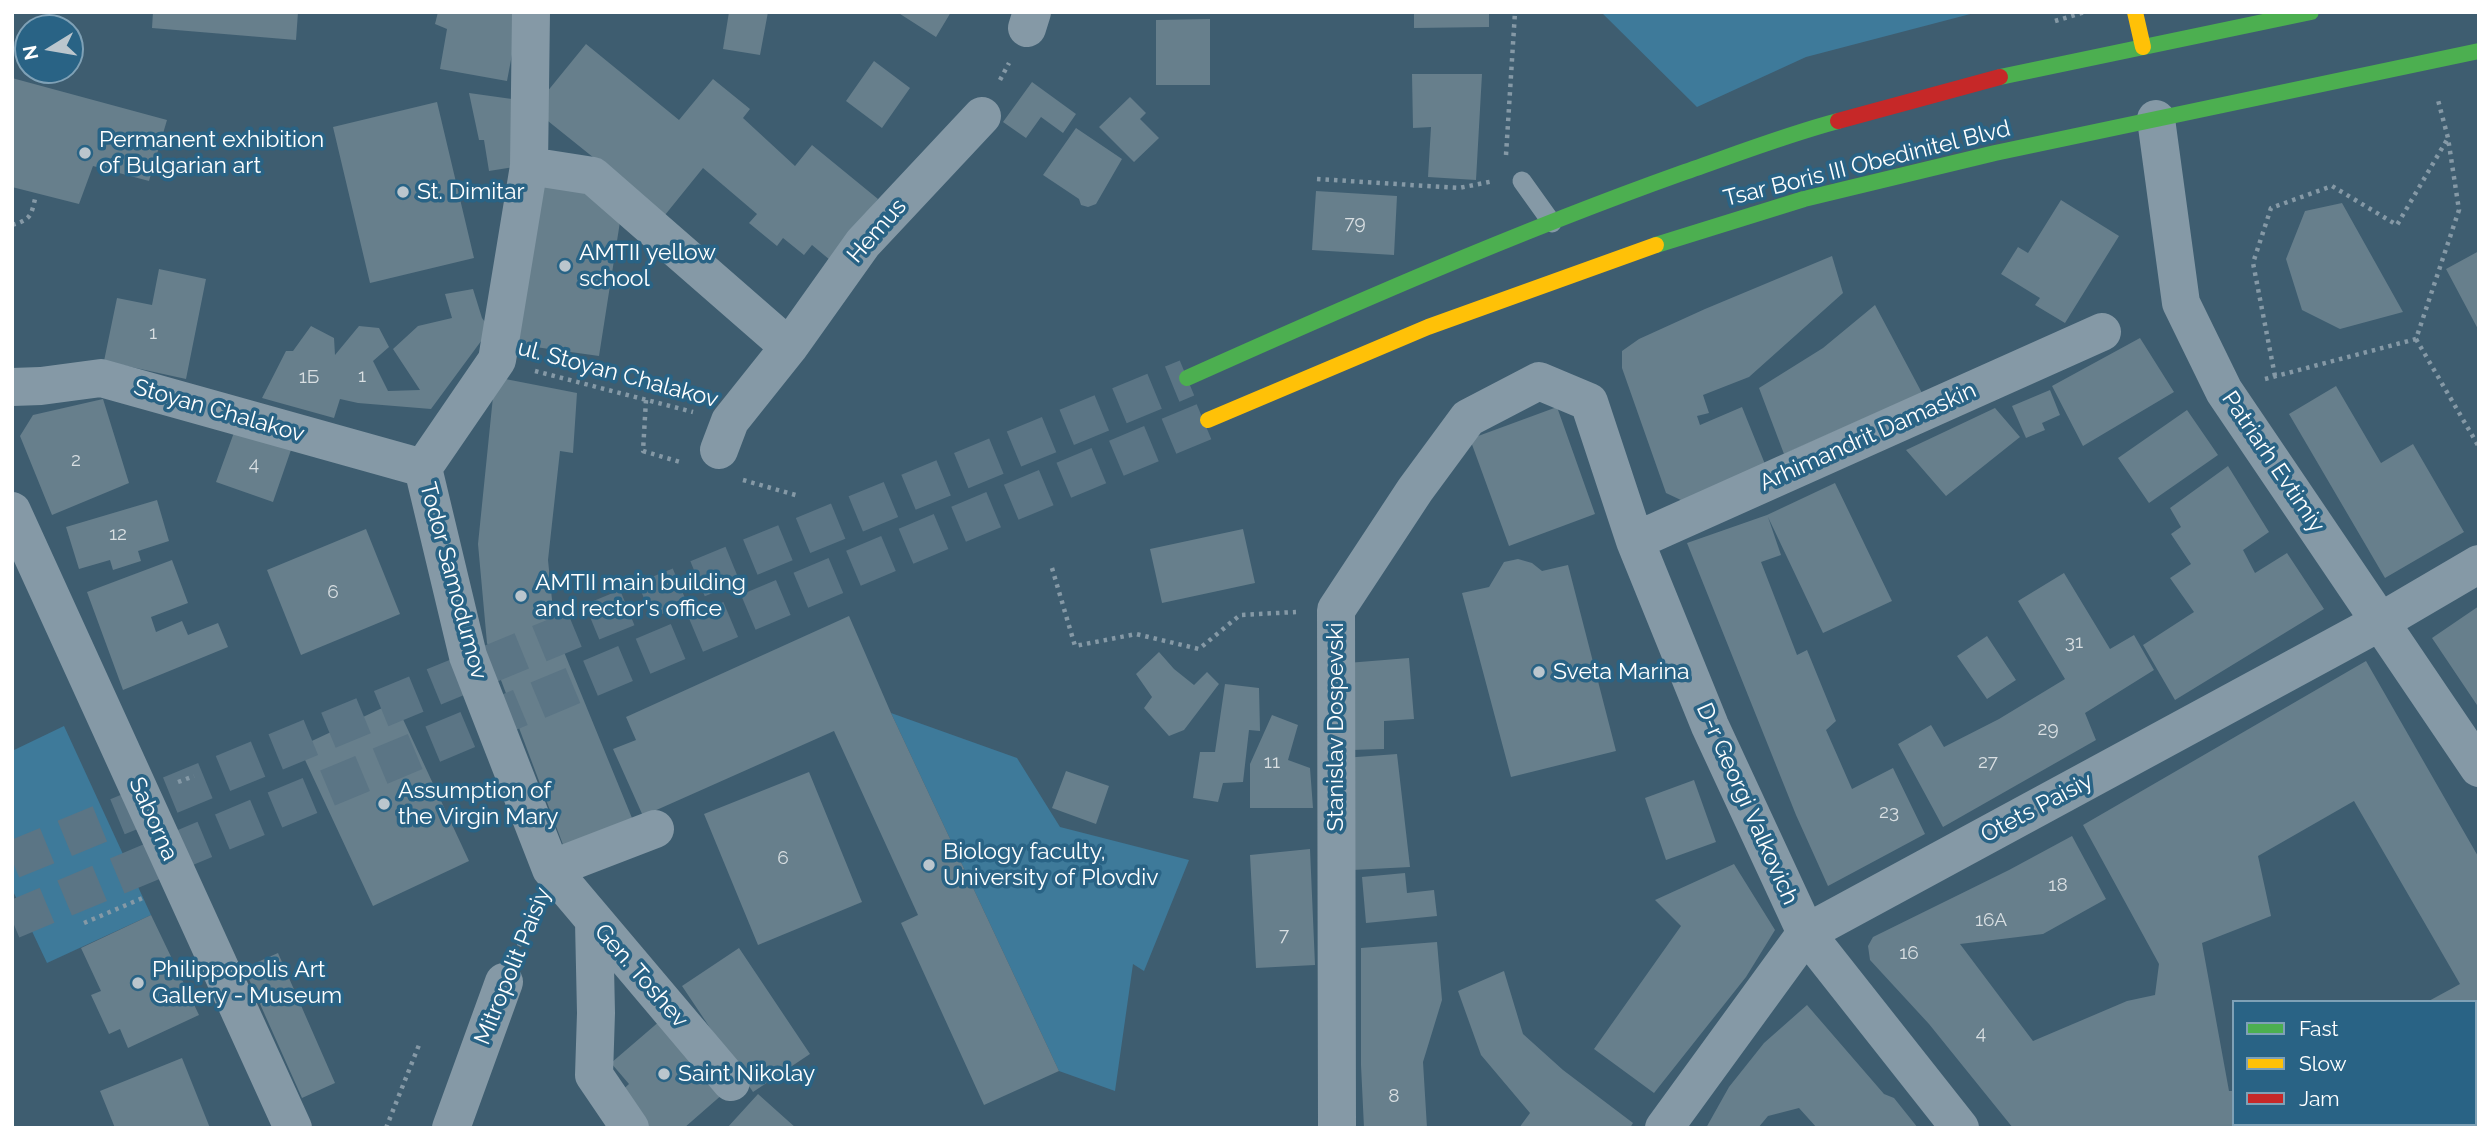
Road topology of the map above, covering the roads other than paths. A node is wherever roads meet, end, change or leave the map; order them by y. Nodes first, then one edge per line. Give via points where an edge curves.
1 (531, 12) edge
2 (2135, 12) edge
3 (2311, 12) edge
4 (2143, 47) junction
5 (2479, 51) edge
6 (982, 116) road end
7 (2156, 119) junction
8 (530, 166) junction
9 (1513, 180) road end
10 (1552, 223) junction
11 (2102, 332) dead end
12 (789, 347) junction
13 (1187, 378) tunnel mouth
14 (12, 387) edge
15 (1589, 401) joint
16 (1209, 421) tunnel mouth
17 (724, 435) road end
18 (423, 468) junction
19 (12, 511) edge
20 (1635, 541) junction
21 (2479, 564) edge
22 (2380, 622) junction
23 (2479, 768) edge
24 (655, 829) dead end
25 (551, 869) junction
26 (594, 922) junction
27 (1805, 933) junction
28 (504, 982) road end
29 (732, 1082) dead end
30 (293, 1128) edge
31 (451, 1128) edge
32 (630, 1128) edge
33 (1337, 1128) edge
34 (1664, 1128) edge
35 (1960, 1128) edge

1 - 8 street, Todor Samodumov
2 - 4 main road
3 - 4 main road, Tsar Boris III Obedinitel Blvd
4 - 10 main road, Tsar Boris III Obedinitel Blvd via 2011,74 1805,130
5 - 7 main road, Tsar Boris III Obedinitel Blvd
6 - 12 street, Hemus via 863,243
7 - 16 main road, Tsar Boris III Obedinitel Blvd via 1804,199 1638,251 1428,327
7 - 22 street, Patriarh Evtimiy via 2181,303 2224,391
8 - 12 street via 593,176
8 - 18 street, Todor Samodumov via 497,360
9 - 10 lane
10 - 13 main road, Tsar Boris III Obedinitel Blvd via 1412,278
11 - 20 street, Arhimandrit Damaskin
12 - 17 street, Hemus
14 - 18 street, Stoyan Chalakov via 101,378
15 - 20 street, D-r Georgi Valkovich
15 - 33 street, Stanislav Dospevski via 1539,381 1468,418 1336,610
18 - 25 street, Todor Samodumov via 468,656
19 - 30 street, Saborna
20 - 27 street, D-r Georgi Valkovich via 1710,726
21 - 22 street, Otets Paisiy
22 - 23 street, Patriarh Evtimiy
22 - 27 street, Otets Paisiy
24 - 25 street, Mitropolit Paisiy
25 - 26 street, Gen. Toshev
26 - 29 street, Gen. Toshev
26 - 32 street via 594,1075
27 - 34 street, Otets Paisiy
27 - 35 street, D-r Georgi Valkovich
28 - 31 street, Mitropolit Paisiy

